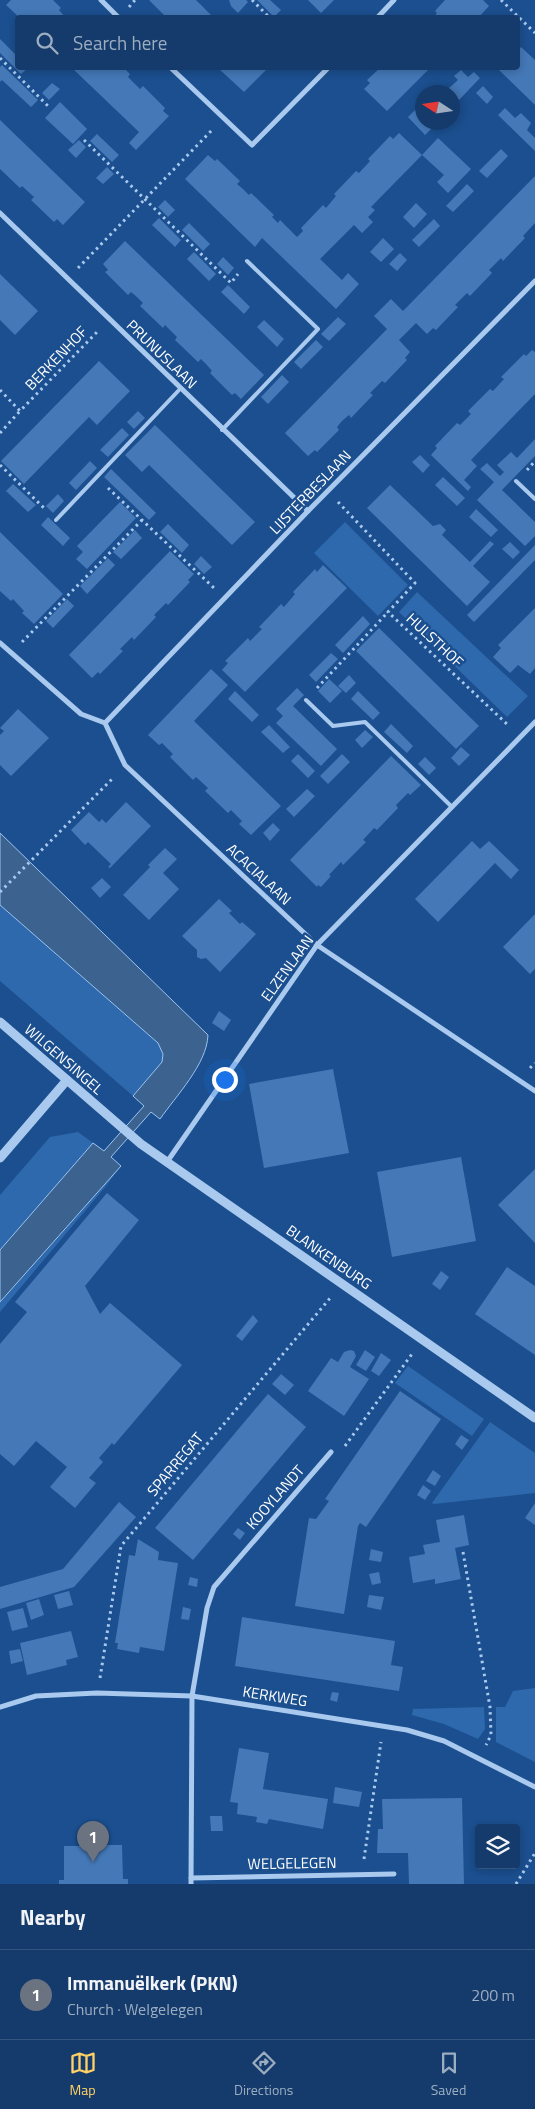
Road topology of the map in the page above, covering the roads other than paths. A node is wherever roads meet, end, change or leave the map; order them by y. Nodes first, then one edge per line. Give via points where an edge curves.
1 (101, 0) edge
2 (394, 0) edge
3 (116, 15) edge
4 (379, 15) edge
5 (173, 70) edge
6 (326, 70) edge
7 (0, 214) edge
8 (248, 261) road end
9 (535, 281) edge
10 (180, 389) junction
11 (222, 430) junction
12 (516, 481) dead end
13 (535, 499) edge
14 (308, 511) junction
15 (56, 520) road end
16 (0, 642) edge
17 (306, 700) road end
18 (535, 722) edge
19 (104, 723) junction
20 (452, 807) junction
21 (317, 945) junction
22 (0, 1022) edge
23 (67, 1080) junction
24 (535, 1091) edge
25 (110, 1116) joint
26 (0, 1158) edge
27 (167, 1162) junction
28 (535, 1418) edge
29 (331, 1452) road end
30 (192, 1696) junction
31 (0, 1707) edge
32 (535, 1787) edge
33 (394, 1874) dead end
34 (191, 1881) edge

1 - 3 street
2 - 4 street
5 - 6 street via 252,145
7 - 10 street, PRUNUSLAAN
8 - 11 lane via 318,329
9 - 14 street, LIJSTERBESLAAN
10 - 11 street, PRUNUSLAAN
10 - 15 lane
11 - 14 street, PRUNUSLAAN
12 - 13 lane
14 - 19 street, LIJSTERBESLAAN
16 - 19 street via 81,714
17 - 20 lane via 333,726 365,722
18 - 20 street, ELZENLAAN
19 - 21 street, ACACIALAAN via 125,765
20 - 21 street, ELZENLAAN
21 - 24 street, ACACIALAAN
21 - 27 street, ELZENLAAN
22 - 23 street, WILGENSINGEL
23 - 25 street, WILGENSINGEL
23 - 26 street
25 - 27 street, BLANKENBURG
27 - 28 street, BLANKENBURG
29 - 30 street, KOOYLANDT via 214,1587 207,1608
30 - 31 street, KERKWEG via 97,1693 36,1696
30 - 32 street, KERKWEG via 407,1730 444,1741
30 - 34 street, WELGELEGEN
33 - 34 street, WELGELEGEN

